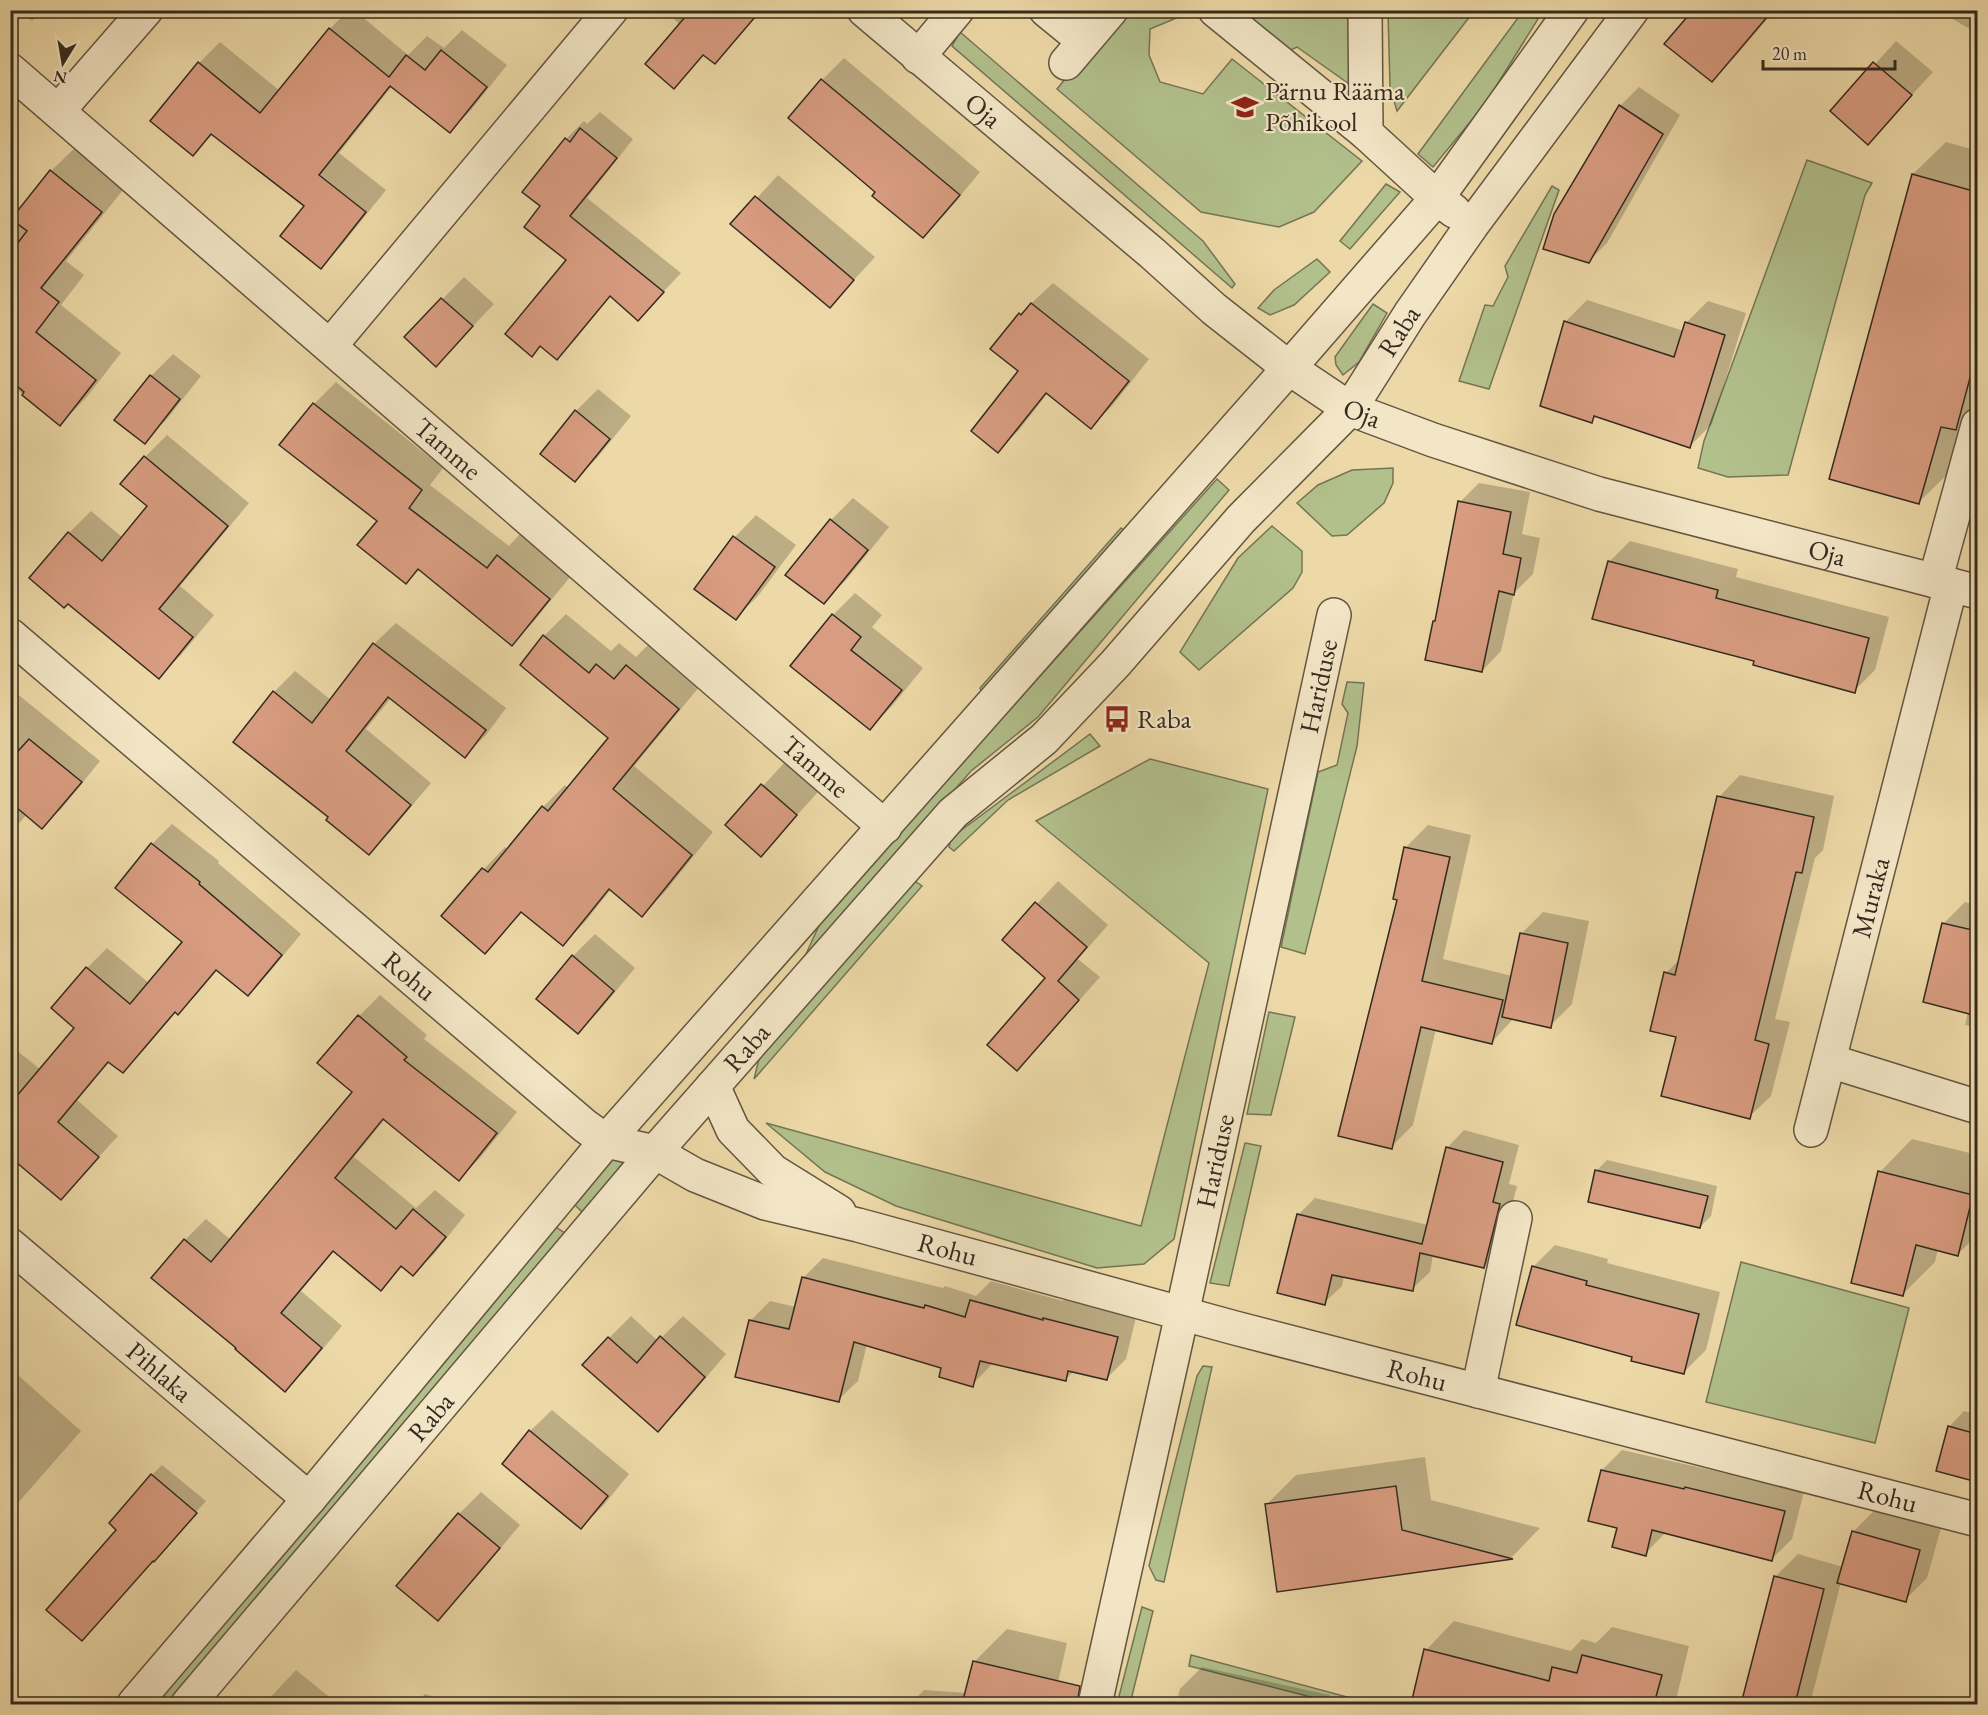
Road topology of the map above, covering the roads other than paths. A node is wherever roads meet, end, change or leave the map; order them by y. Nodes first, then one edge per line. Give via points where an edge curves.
1 (146, 10) edge
2 (611, 10) edge
3 (864, 10) edge
4 (957, 10) edge
5 (1046, 10) edge
6 (1111, 10) edge
7 (1215, 10) edge
8 (1365, 10) edge
9 (1572, 10) edge
10 (1632, 10) edge
11 (918, 57) junction
12 (10, 70) edge
13 (58, 111) junction
14 (1366, 133) junction
15 (1437, 198) junction
16 (1472, 225) junction
17 (330, 346) junction
18 (1290, 368) junction
19 (1350, 409) junction
20 (1977, 425) edge
21 (1955, 586) edge
22 (1334, 615) dead end
23 (10, 635) edge
24 (885, 827) junction
25 (1830, 1061) junction
26 (713, 1086) junction
27 (1977, 1107) edge
28 (1811, 1130) dead end
29 (606, 1141) junction
30 (656, 1152) junction
31 (1515, 1218) dead end
32 (858, 1225) junction
33 (10, 1245) edge
34 (1182, 1314) junction
35 (1478, 1391) junction
36 (309, 1499) junction
37 (1977, 1520) edge
38 (134, 1704) edge
39 (188, 1704) edge
40 (1095, 1704) edge

1 - 13 street
2 - 17 street
3 - 11 street, Oja
4 - 11 street
5 - 6 street via 1075,52
7 - 14 street
8 - 14 street
9 - 15 street, Raba
10 - 16 street, Raba
11 - 18 street, Oja via 1214,309
12 - 13 street, Tamme
13 - 17 street, Tamme
14 - 15 street
15 - 16 street
15 - 18 street, Raba
16 - 19 street, Raba
17 - 24 street, Tamme
18 - 19 street, Oja
18 - 24 street, Raba
19 - 21 street, Oja via 1599,494
19 - 26 street, Raba via 1241,519 1044,739 953,813
20 - 21 street, Muraka
21 - 25 street, Muraka
22 - 34 street, Hariduse
23 - 29 street, Rohu
24 - 29 street, Raba
25 - 27 street
25 - 28 street, Muraka
26 - 30 street, Raba
26 - 32 street, Rohu via 733,1130 773,1170
29 - 30 street, Rohu
29 - 36 street, Raba
30 - 32 street, Rohu via 695,1175 765,1203
30 - 39 street, Raba
31 - 35 street
32 - 34 street, Rohu
33 - 36 street, Pihlaka
34 - 35 street, Rohu
34 - 40 street, Hariduse
35 - 37 street, Rohu
36 - 38 street, Raba

